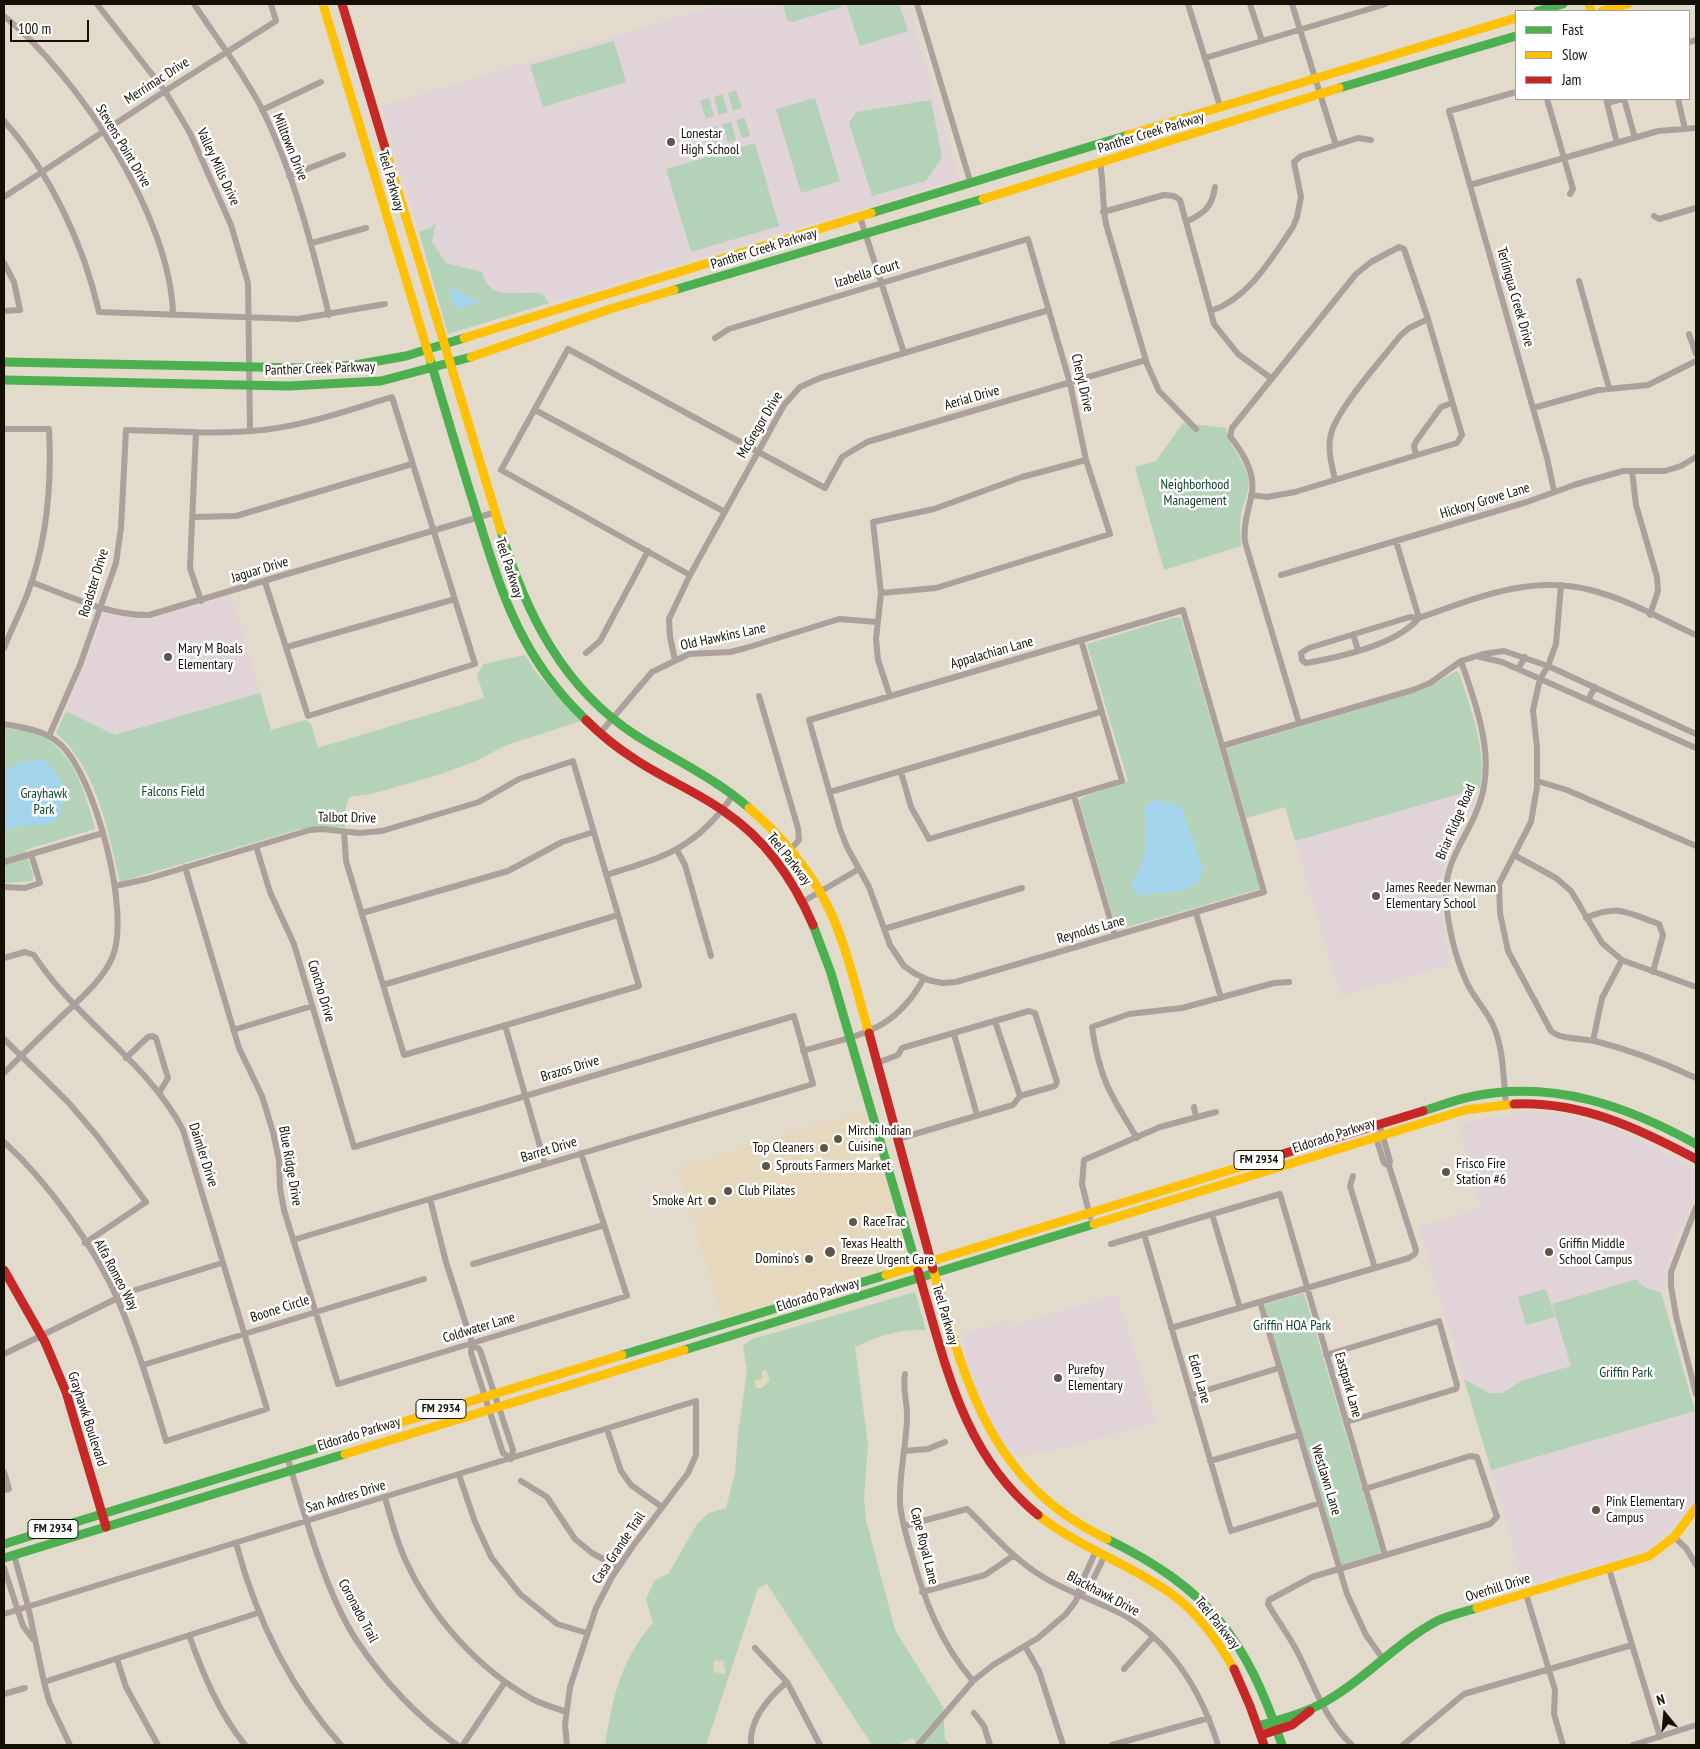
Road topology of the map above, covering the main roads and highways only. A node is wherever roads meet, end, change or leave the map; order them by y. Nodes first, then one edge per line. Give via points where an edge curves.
1 (323, 4) edge
2 (342, 4) edge
3 (1563, 4) edge
4 (1628, 4) edge
5 (1542, 10) edge
6 (1606, 10) edge
7 (1515, 18) edge
8 (1515, 36) edge
9 (1220, 106) junction
10 (376, 116) junction
11 (359, 121) junction
12 (1226, 124) junction
13 (1095, 146) junction
14 (1100, 163) junction
15 (410, 231) junction
16 (392, 236) junction
17 (690, 267) junction
18 (694, 284) junction
19 (558, 308) junction
20 (564, 325) junction
21 (446, 344) junction
22 (427, 350) junction
23 (4, 362) edge
24 (452, 363) junction
25 (433, 369) junction
26 (4, 380) edge
27 (1432, 1107) junction
28 (1436, 1119) junction
29 (898, 1139) junction
30 (880, 1143) junction
31 (1696, 1144) edge
32 (1696, 1159) edge
33 (931, 1260) junction
34 (916, 1264) junction
35 (4, 1270) edge
36 (935, 1274) junction
37 (920, 1278) junction
38 (780, 1306) junction
39 (784, 1320) junction
40 (970, 1387) junction
41 (953, 1390) junction
42 (1012, 1465) junction
43 (998, 1475) junction
44 (1696, 1508) edge
45 (102, 1515) junction
46 (106, 1527) junction
47 (1102, 1537) junction
48 (1111, 1542) junction
49 (4, 1544) edge
50 (1100, 1555) junction
51 (4, 1558) edge
52 (1276, 1726) junction
53 (1260, 1731) junction
54 (1264, 1745) edge
55 (1282, 1745) edge

1 - 11 main road, Teel Parkway
2 - 10 main road, Teel Parkway
3 - 5 main road
4 - 6 main road
7 - 9 main road, Panther Creek Parkway
8 - 12 main road, Panther Creek Parkway
9 - 12 main road
9 - 13 main road, Panther Creek Parkway
10 - 11 main road
10 - 15 main road, Teel Parkway
11 - 16 main road, Teel Parkway
12 - 14 main road, Panther Creek Parkway
13 - 14 main road
13 - 17 main road, Panther Creek Parkway
14 - 18 main road, Panther Creek Parkway
15 - 16 main road
15 - 21 main road, Teel Parkway
16 - 22 main road, Teel Parkway
17 - 18 main road
17 - 19 main road, Panther Creek Parkway
18 - 20 main road, Panther Creek Parkway
19 - 20 main road
19 - 21 main road, Panther Creek Parkway
20 - 24 main road, Panther Creek Parkway
21 - 22 main road, Panther Creek Parkway
21 - 24 main road, Teel Parkway
22 - 23 main road, Panther Creek Parkway via 355,365 305,368
22 - 25 main road, Teel Parkway
24 - 25 main road, Panther Creek Parkway
24 - 29 main road, Teel Parkway via 516,577 541,634 576,684 612,719 733,795 762,819 790,850 820,892 836,929 878,1062
25 - 26 main road, Panther Creek Parkway via 381,381 328,385
25 - 30 main road, Teel Parkway via 503,596 518,633 540,668 601,732 634,758 723,810 752,834 794,884 823,949
27 - 28 main road
27 - 31 main road, Eldorado Parkway / FM 2934 via 1505,1091 1571,1093 1643,1116
27 - 33 main road, Eldorado Parkway / FM 2934
28 - 32 main road, Eldorado Parkway / FM 2934 via 1506,1103 1565,1104 1638,1128
28 - 36 main road, Eldorado Parkway / FM 2934
29 - 30 main road
29 - 33 main road, Teel Parkway
30 - 34 main road, Teel Parkway
33 - 34 main road, Eldorado Parkway / FM 2934
33 - 36 main road, Teel Parkway
34 - 37 main road, Teel Parkway
34 - 38 main road, Eldorado Parkway / FM 2934
35 - 45 main road, Grayhawk Boulevard via 41,1335 66,1392
36 - 37 main road, Eldorado Parkway / FM 2934
36 - 40 main road, Teel Parkway
37 - 39 main road, Eldorado Parkway / FM 2934
37 - 41 main road, Teel Parkway
38 - 39 main road
38 - 45 main road, Eldorado Parkway / FM 2934
39 - 46 main road, Eldorado Parkway / FM 2934
40 - 41 main road
40 - 42 main road, Teel Parkway via 999,1448
41 - 43 main road, Teel Parkway via 966,1423
42 - 43 main road
42 - 47 main road, Teel Parkway via 1049,1504
43 - 50 main road, Teel Parkway via 1048,1525
44 - 52 main road, Overhill Drive via 1674,1537 1649,1556 1439,1620 1418,1631 1322,1705
45 - 46 main road, Grayhawk Boulevard
45 - 49 main road, Eldorado Parkway / FM 2934
46 - 51 main road, Eldorado Parkway / FM 2934
47 - 48 main road, Teel Parkway
47 - 50 main road
48 - 50 main road
48 - 52 main road, Teel Parkway via 1158,1566 1213,1611 1235,1639 1257,1676
50 - 53 main road, Teel Parkway via 1154,1582 1182,1602 1202,1623 1230,1661
52 - 53 main road, Overhill Drive
52 - 55 main road, Teel Parkway
53 - 54 main road, Teel Parkway

